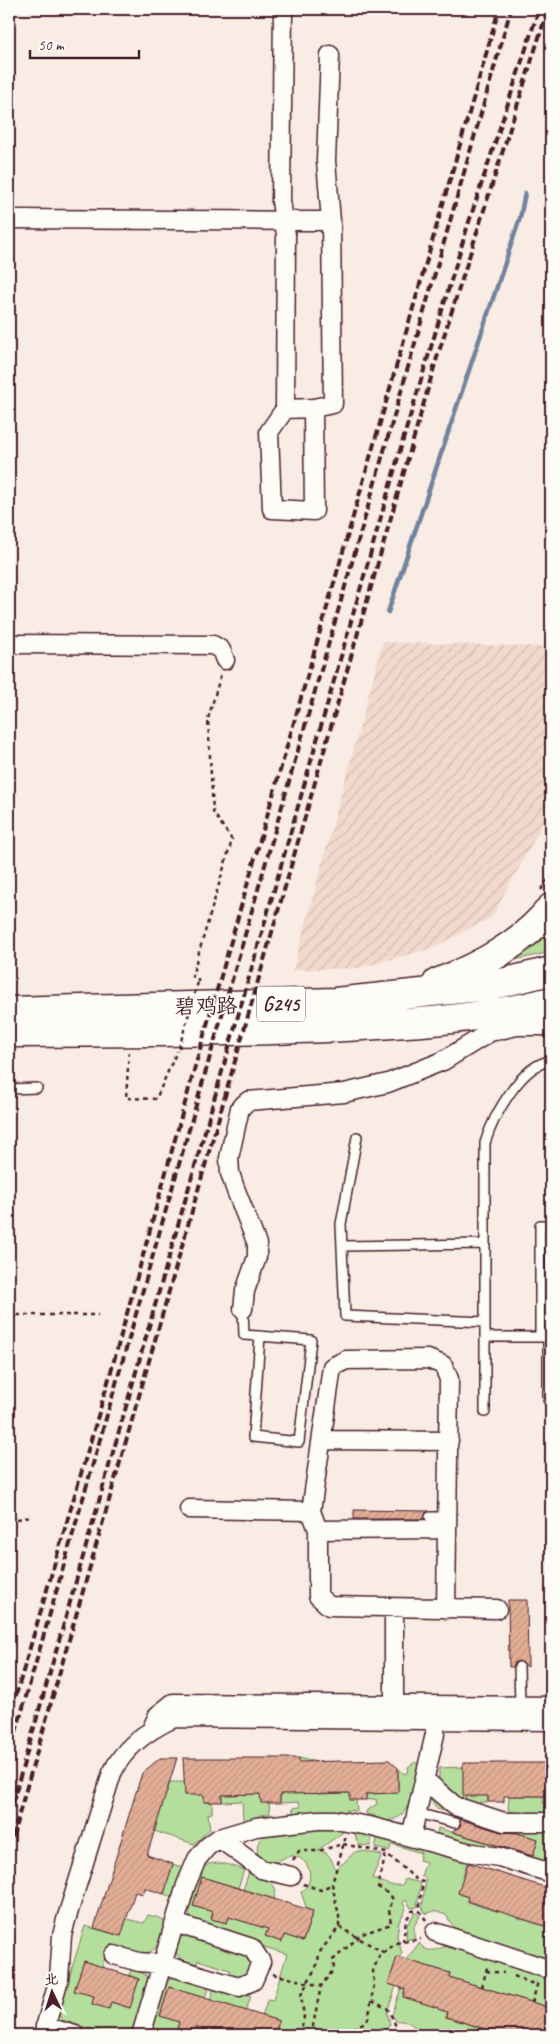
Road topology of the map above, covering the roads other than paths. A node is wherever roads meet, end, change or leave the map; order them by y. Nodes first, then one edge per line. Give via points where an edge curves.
1 (283, 9) edge
2 (330, 55) dead end
3 (9, 220) edge
4 (284, 220) junction
5 (331, 221) junction
6 (313, 408) junction
7 (285, 409) junction
8 (9, 644) edge
9 (225, 660) road end
10 (544, 901) edge
11 (551, 971) edge
12 (398, 997) junction
13 (551, 1001) edge
14 (9, 1011) edge
15 (515, 1011) junction
16 (551, 1012) edge
17 (551, 1026) edge
18 (9, 1033) edge
19 (551, 1061) edge
20 (37, 1088) dead end
21 (9, 1089) edge
22 (358, 1137) dead end
23 (551, 1225) edge
24 (485, 1244) junction
25 (342, 1246) junction
26 (243, 1309) joint
27 (485, 1322) junction
28 (260, 1336) junction
29 (547, 1337) edge
30 (485, 1338) junction
31 (551, 1400) edge
32 (485, 1412) dead end
33 (322, 1440) junction
34 (449, 1441) junction
35 (189, 1509) dead end
36 (311, 1512) junction
37 (430, 1517) dead end
38 (447, 1523) junction
39 (318, 1530) junction
40 (394, 1608) junction
41 (446, 1609) junction
42 (497, 1609) dead end
43 (519, 1667) dead end
44 (520, 1705) junction
45 (551, 1706) edge
46 (394, 1712) junction
47 (435, 1712) junction
48 (551, 1721) edge
49 (425, 1780) junction
50 (417, 1813) junction
51 (551, 1822) edge
52 (455, 1823) dead end
53 (411, 1837) junction
54 (219, 1838) junction
55 (551, 1872) edge
56 (291, 1876) road end
57 (174, 1922) junction
58 (434, 1932) road end
59 (114, 1955) dead end
60 (162, 1964) junction
61 (544, 1973) edge
62 (44, 2031) edge
63 (75, 2035) edge
64 (144, 2035) edge

1 - 4 street via 281,200
2 - 5 street via 326,161
3 - 4 street
4 - 5 street
4 - 7 street
5 - 6 street via 333,404
6 - 7 street
6 - 7 street via 314,511 272,509 269,432
8 - 9 street via 214,645 222,650
10 - 12 highway via 528,932 486,962
11 - 12 highway, 碧鸡路 / G245 via 489,986
12 - 14 highway, 碧鸡路 / G245 via 335,1002
13 - 15 highway, 碧鸡路 / G245
15 - 16 highway
15 - 18 highway, 碧鸡路 / G245 via 419,1023 302,1029
17 - 26 street via 517,1026 490,1032 443,1061 388,1083 344,1093 248,1101 242,1105 231,1144 230,1173 253,1230 257,1257 245,1291
19 - 24 lane via 528,1072 508,1096 490,1128 485,1142
20 - 21 lane
22 - 25 lane via 341,1224
23 - 29 lane via 540,1225
24 - 25 lane
24 - 27 lane
25 - 27 lane via 345,1316
26 - 28 lane via 244,1335
27 - 30 lane
28 - 28 lane via 311,1340 299,1442 253,1437
29 - 30 lane
29 - 31 lane via 548,1400
30 - 32 lane
33 - 34 street
33 - 34 street via 329,1371 336,1364 346,1360 428,1360 444,1365 448,1371
33 - 36 street
34 - 38 street
35 - 36 street
36 - 39 street
37 - 38 lane
38 - 39 street
38 - 41 street
39 - 40 street via 317,1588 323,1602 336,1607
40 - 41 street
40 - 46 street
41 - 42 street
43 - 44 lane
44 - 45 street
44 - 47 street
46 - 47 street
46 - 62 street via 174,1718 152,1728 125,1753 112,1773 66,1920 59,1979
47 - 48 street
47 - 49 street via 435,1734
49 - 50 street
49 - 51 street via 446,1800 463,1809 504,1822
50 - 52 lane
50 - 53 street
53 - 54 street via 335,1820 256,1827
53 - 55 street
54 - 56 street via 261,1868
54 - 57 street via 207,1847 192,1869
57 - 60 street
57 - 60 street via 252,1948 261,1962 259,1971 253,1981 239,1987
58 - 61 street
59 - 60 street
60 - 64 street
62 - 63 street

